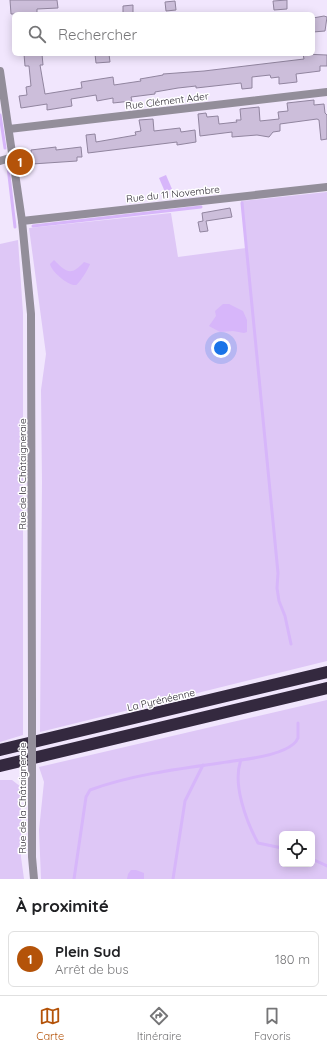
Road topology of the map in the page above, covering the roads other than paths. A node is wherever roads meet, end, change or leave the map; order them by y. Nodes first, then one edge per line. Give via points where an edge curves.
1 (0, 71) edge
2 (327, 92) edge
3 (9, 129) junction
4 (13, 157) junction
5 (0, 161) edge
6 (327, 187) edge
7 (22, 221) junction
8 (327, 672) edge
9 (327, 688) edge
10 (0, 750) edge
11 (0, 766) edge
12 (34, 879) edge

1 - 3 street, Rue de la Châtaigneraie
2 - 3 street, Rue Clément Ader
3 - 4 street, Rue de la Châtaigneraie
4 - 5 street
4 - 7 street, Rue de la Châtaigneraie
6 - 7 street, Rue du 11 Novembre
7 - 12 street, Rue de la Châtaigneraie, bridge via 32,314
8 - 10 highway, La Pyrénéenne
9 - 11 highway

